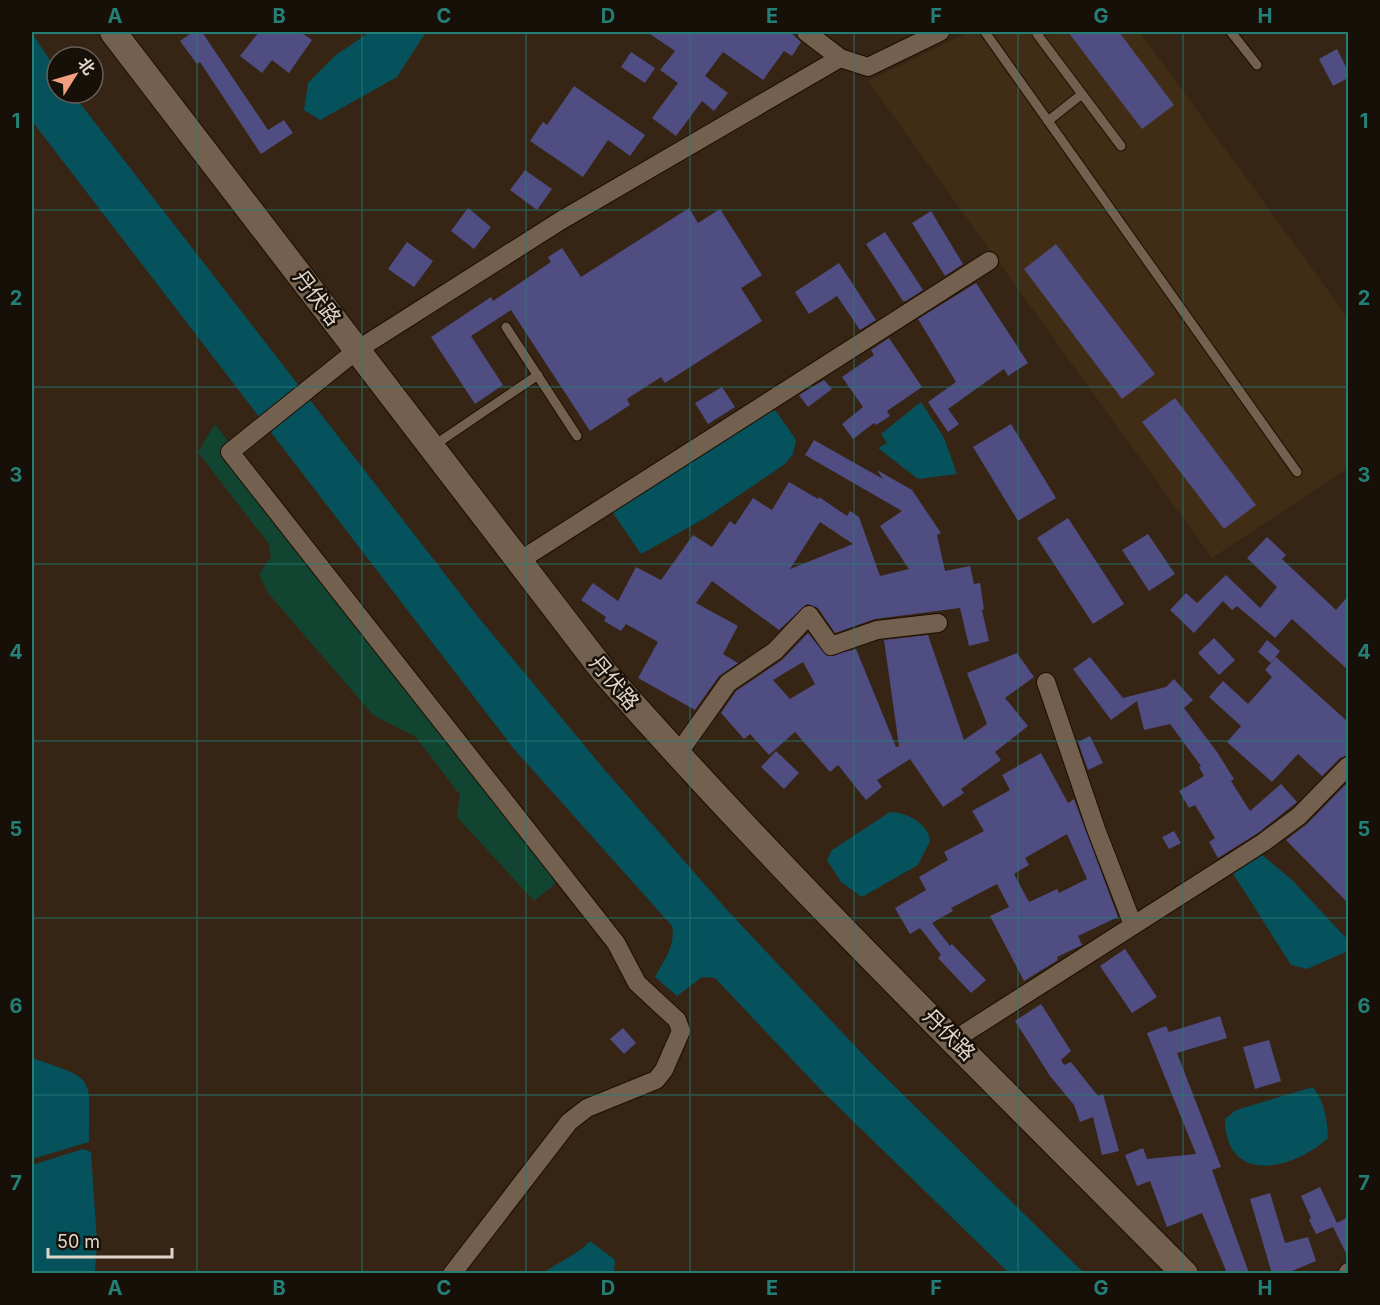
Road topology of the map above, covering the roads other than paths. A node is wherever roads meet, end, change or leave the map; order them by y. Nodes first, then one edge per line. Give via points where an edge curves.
1 (113, 32) edge
2 (806, 32) edge
3 (939, 32) edge
4 (985, 32) edge
5 (1040, 32) edge
6 (1231, 32) edge
7 (840, 58) junction
8 (1257, 65) dead end
9 (1083, 94) junction
10 (1048, 120) junction
11 (1121, 146) dead end
12 (989, 261) dead end
13 (506, 327) dead end
14 (349, 357) junction
15 (538, 375) junction
16 (578, 436) dead end
17 (431, 447) junction
18 (1297, 472) dead end
19 (519, 561) junction
20 (938, 623) dead end
21 (1046, 682) dead end
22 (677, 755) junction
23 (1348, 766) edge
24 (1133, 925) junction
25 (954, 1041) junction
26 (452, 1274) edge
27 (1185, 1274) edge

1 - 14 main road, 丹伏路
2 - 7 street
3 - 7 street via 868,68
4 - 10 lane
5 - 9 lane via 1037,34
6 - 8 lane
7 - 14 street via 560,221
9 - 10 lane
9 - 11 lane
10 - 18 lane
12 - 19 street
13 - 15 lane
14 - 17 main road, 丹伏路
14 - 26 street via 230,452 616,943 637,983 677,1020 681,1031 656,1080 587,1108 569,1122
15 - 16 lane
15 - 17 lane
17 - 19 main road, 丹伏路
19 - 22 main road, 丹伏路 via 604,673
20 - 22 street via 877,630 831,646 809,615 775,651 728,683
21 - 24 street
22 - 25 main road, 丹伏路
23 - 24 street via 1299,816 1264,842
24 - 25 street
25 - 27 main road, 丹伏路

